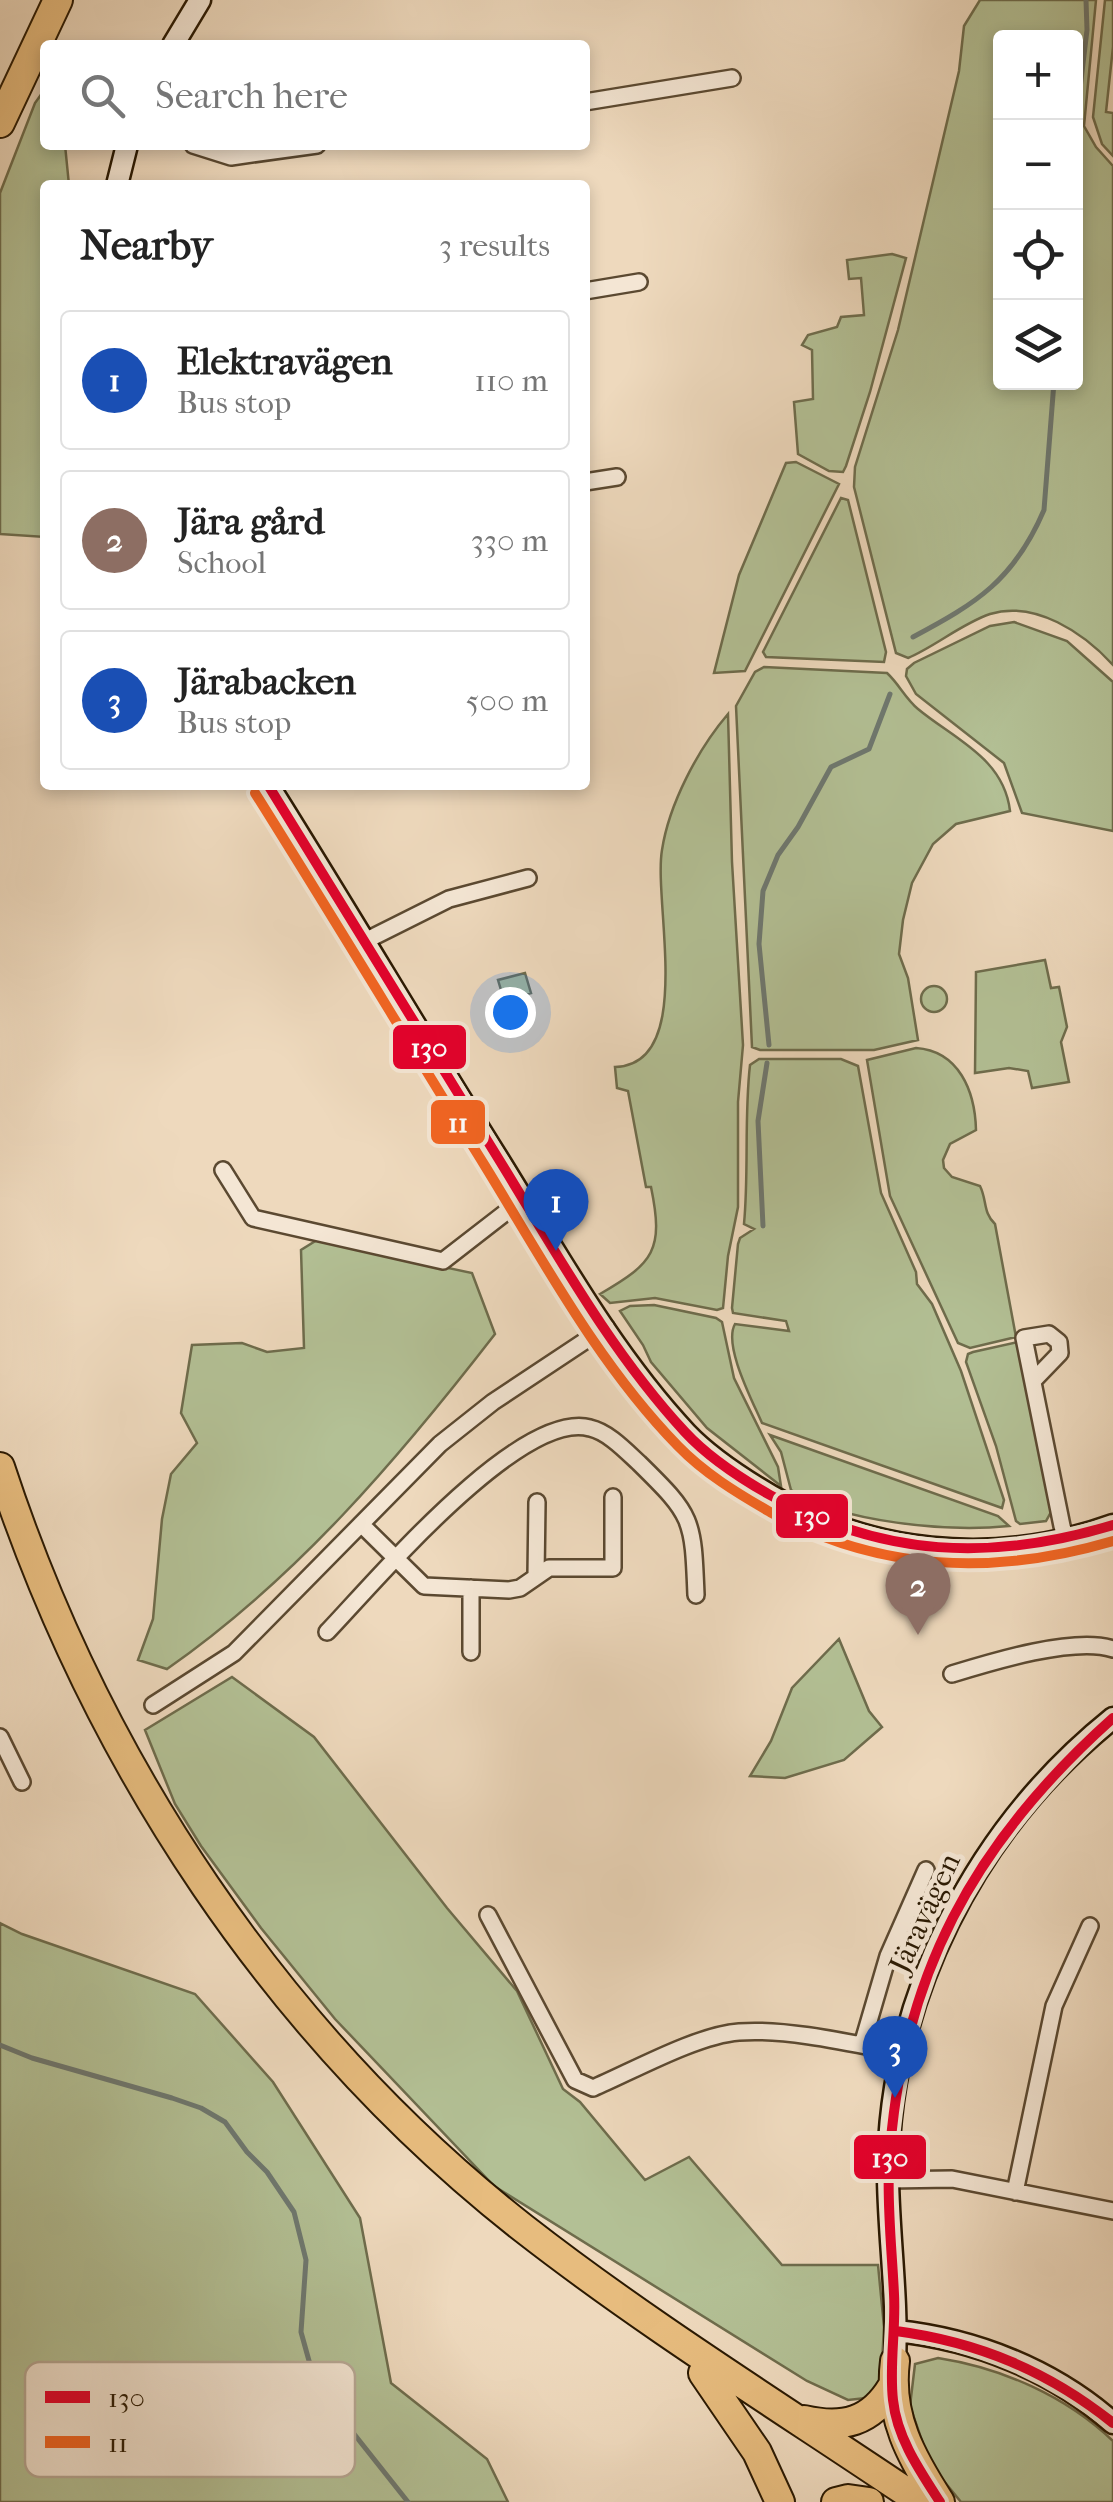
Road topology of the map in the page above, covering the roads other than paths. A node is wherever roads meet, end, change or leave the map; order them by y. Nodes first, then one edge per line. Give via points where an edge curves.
1 (42, 0) edge
2 (58, 0) edge
3 (200, 0) edge
4 (176, 40) edge
5 (732, 78) dead end
6 (0, 86) edge
7 (590, 101) edge
8 (0, 123) edge
9 (126, 150) edge
10 (209, 150) edge
11 (281, 150) edge
12 (118, 180) edge
13 (638, 282) dead end
14 (590, 290) edge
15 (616, 477) dead end
16 (590, 481) edge
17 (271, 790) edge
18 (528, 878) dead end
19 (365, 940) junction
20 (223, 1170) dead end
21 (523, 1200) junction
22 (606, 1328) junction
23 (1033, 1381) dead end
24 (0, 1467) edge
25 (614, 1497) dead end
26 (537, 1502) dead end
27 (0, 1517) edge
28 (361, 1524) junction
29 (1113, 1525) edge
30 (1066, 1539) junction
31 (396, 1560) junction
32 (536, 1576) junction
33 (472, 1588) junction
34 (696, 1595) dead end
35 (327, 1632) dead end
36 (1113, 1649) edge
37 (471, 1652) dead end
38 (952, 1674) dead end
39 (153, 1704) dead end
40 (1113, 1718) edge
41 (0, 1737) edge
42 (22, 1782) dead end
43 (926, 1870) dead end
44 (488, 1915) dead end
45 (1090, 1926) dead end
46 (862, 2045) junction
47 (902, 2053) junction
48 (888, 2180) junction
49 (1016, 2192) junction
50 (1113, 2211) edge
51 (896, 2331) junction
52 (704, 2373) junction
53 (893, 2374) junction
54 (798, 2419) junction
55 (1113, 2423) edge
56 (780, 2502) edge
57 (836, 2502) edge
58 (868, 2502) edge
59 (893, 2502) edge
60 (921, 2502) edge
61 (940, 2502) edge

1 - 6 highway
2 - 8 highway
3 - 4 street
5 - 7 street
9 - 12 street
10 - 11 street via 231,157
13 - 14 street
15 - 16 street
17 - 19 street
18 - 19 street via 449,899
19 - 21 street
20 - 21 street via 253,1218 430,1260 451,1258
21 - 22 street
22 - 28 street via 440,1444
22 - 30 street via 689,1436 730,1471 821,1522 930,1549 1019,1548
23 - 30 street
24 - 54 highway via 50,1602 126,1757 223,1910 314,2028 415,2132 523,2228
25 - 32 street via 613,1568 549,1568
26 - 32 street
27 - 52 highway via 36,1610 107,1755 184,1882 272,2002 343,2083 454,2189 566,2279
28 - 31 street
28 - 39 street via 234,1653
29 - 30 street
31 - 33 street via 424,1586
31 - 34 street via 482,1474 546,1433 574,1426 624,1449 684,1510
31 - 35 street
32 - 33 street via 520,1588
33 - 37 street
36 - 38 street via 1095,1642
40 - 47 street, Järavägen via 1043,1783 982,1860 939,1940
41 - 42 street
43 - 46 street via 888,1956
44 - 46 street via 575,2080 589,2088 740,2032
45 - 49 street via 1054,2006
46 - 47 street
47 - 48 street, Järavägen
48 - 49 street via 952,2179
48 - 51 street, Järavägen
49 - 50 street
51 - 53 street, Järavägen
51 - 55 street via 1029,2367
52 - 56 highway via 757,2452
52 - 59 highway
53 - 54 highway via 876,2409 856,2421
53 - 61 highway via 907,2447
54 - 60 highway
57 - 58 highway

